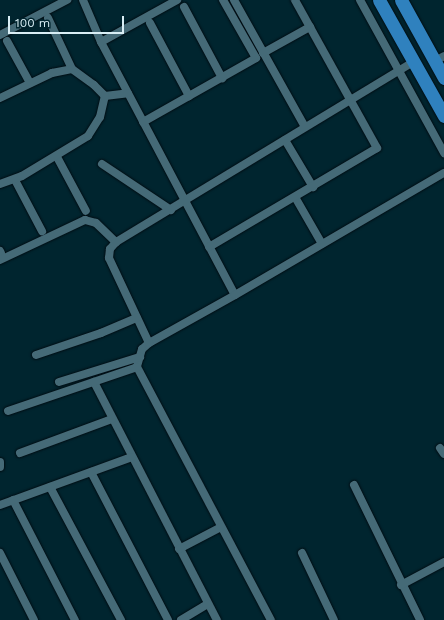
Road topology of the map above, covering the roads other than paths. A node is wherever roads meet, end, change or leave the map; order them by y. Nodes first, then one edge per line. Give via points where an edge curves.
1 (67, 0) edge
2 (83, 0) edge
3 (177, 0) edge
4 (223, 0) edge
5 (234, 0) edge
6 (295, 0) edge
7 (360, 0) edge
8 (379, 0) edge
9 (401, 0) edge
10 (184, 7) dead end
11 (48, 18) dead end
12 (150, 23) dead end
13 (310, 26) junction
14 (0, 35) edge
15 (7, 41) dead end
16 (101, 42) junction
17 (263, 53) junction
18 (439, 58) edge
19 (413, 62) junction
20 (72, 69) junction
21 (399, 71) junction
22 (222, 78) junction
23 (444, 78) edge
24 (30, 83) junction
25 (128, 93) junction
26 (105, 96) junction
27 (189, 96) junction
28 (0, 98) edge
29 (351, 100) junction
30 (444, 116) edge
31 (143, 122) junction
32 (305, 127) junction
33 (285, 140) junction
34 (444, 153) edge
35 (57, 157) junction
36 (102, 164) dead end
37 (444, 173) edge
38 (15, 180) junction
39 (0, 184) edge
40 (313, 187) junction
41 (295, 197) junction
42 (184, 200) junction
43 (171, 210) junction
44 (86, 211) dead end
45 (42, 231) dead end
46 (116, 242) junction
47 (322, 244) junction
48 (209, 247) junction
49 (0, 255) edge
50 (235, 295) junction
51 (137, 318) junction
52 (149, 343) junction
53 (36, 355) dead end
54 (140, 357) junction
55 (137, 367) junction
56 (58, 382) dead end
57 (94, 382) junction
58 (8, 411) dead end
59 (112, 419) junction
60 (20, 453) dead end
61 (132, 457) junction
62 (0, 462) edge
63 (0, 467) edge
64 (91, 472) junction
65 (354, 485) dead end
66 (50, 487) junction
67 (13, 500) junction
68 (0, 505) edge
69 (221, 527) junction
70 (179, 548) junction
71 (0, 553) edge
72 (302, 553) dead end
73 (444, 562) edge
74 (401, 585) junction
75 (208, 604) junction
76 (34, 620) edge
77 (75, 620) edge
78 (121, 620) edge
79 (168, 620) edge
80 (180, 620) edge
81 (217, 620) edge
82 (271, 620) edge
83 (334, 620) edge
84 (420, 620) edge

1 - 14 street
2 - 16 street
3 - 16 street
4 - 22 street via 256,58
5 - 17 street
6 - 13 street
7 - 21 street
8 - 19 main road
9 - 18 main road
10 - 22 street
11 - 20 street
12 - 27 street
13 - 17 street
13 - 29 street
15 - 24 street
16 - 25 street
17 - 32 street
18 - 23 main road
19 - 21 street
19 - 30 main road
20 - 24 street via 52,72
20 - 26 street
21 - 29 street
21 - 34 street
22 - 27 street
24 - 28 street
25 - 26 street
25 - 31 street
26 - 35 street via 100,117 88,136
27 - 31 street
29 - 32 street
29 - 40 street via 377,148
31 - 42 street
32 - 33 street
33 - 40 street
33 - 42 street
35 - 38 street
35 - 44 street
36 - 43 street
37 - 47 street
38 - 39 street
38 - 45 street
40 - 41 street
41 - 47 street
41 - 48 street
42 - 43 street
42 - 48 street
43 - 46 street
46 - 49 street via 96,223 84,220
46 - 51 street via 110,249 109,258
47 - 50 street
48 - 50 street
50 - 52 street
51 - 52 street
51 - 53 street
52 - 54 street via 142,349
54 - 55 street
54 - 56 street
55 - 57 street
55 - 69 street
57 - 58 street
57 - 59 street
59 - 60 street
59 - 61 street
61 - 64 street
61 - 70 street
62 - 63 street
64 - 66 street
64 - 79 street
65 - 74 street
66 - 67 street
66 - 78 street
67 - 68 street
67 - 77 street
69 - 70 street
69 - 82 street
70 - 75 street
71 - 76 street
72 - 83 street
73 - 74 street
74 - 84 street
75 - 80 street
75 - 81 street

